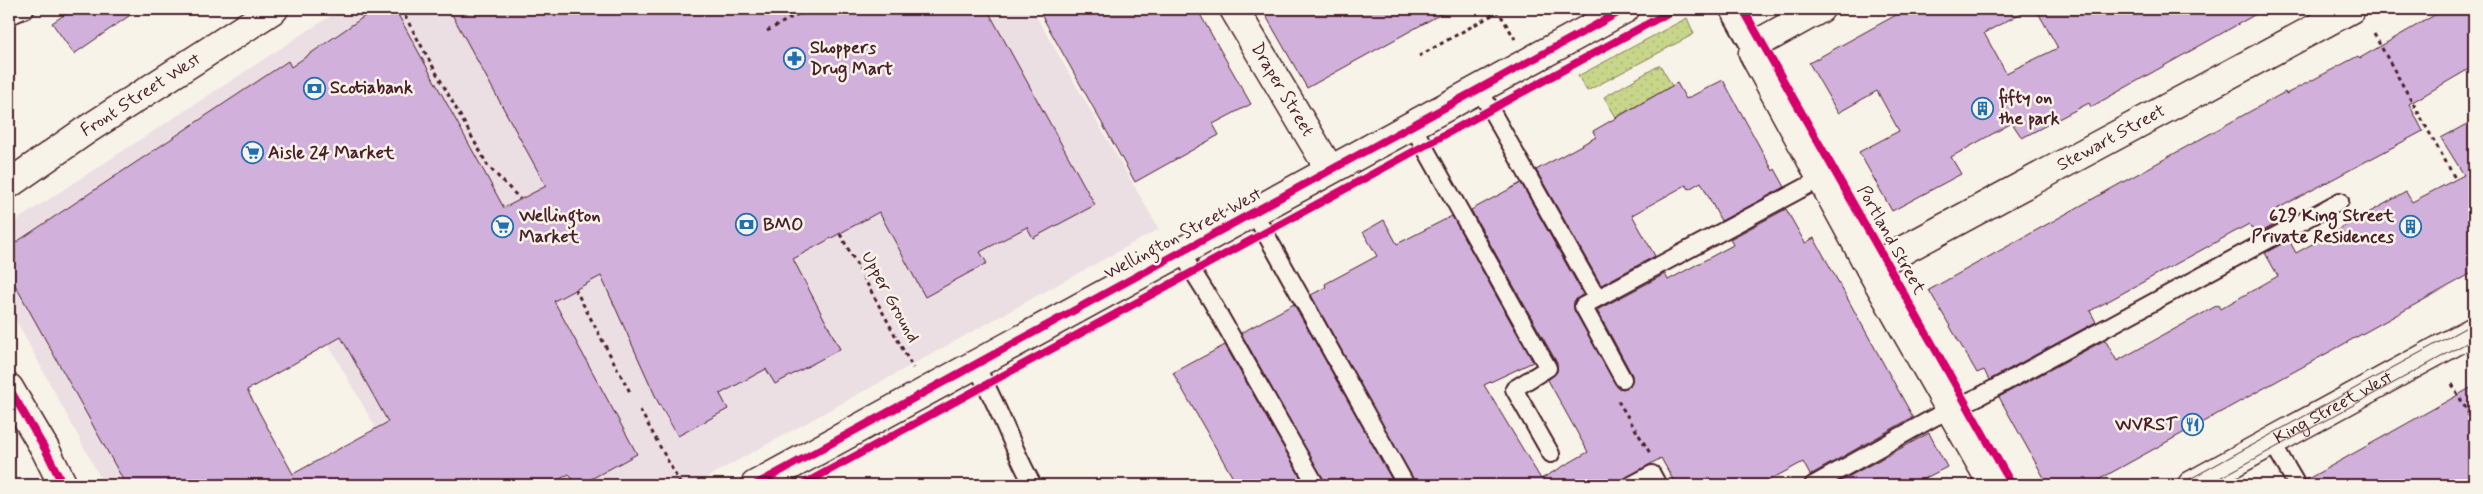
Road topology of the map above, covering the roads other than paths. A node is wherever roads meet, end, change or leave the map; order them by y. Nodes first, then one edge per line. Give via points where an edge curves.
1 (26, 9) edge
2 (274, 9) edge
3 (1234, 9) edge
4 (1625, 9) edge
5 (1728, 9) edge
6 (1820, 9) edge
7 (2351, 9) edge
8 (9, 16) edge
9 (1753, 53) junction
10 (1479, 89) junction
11 (1412, 125) junction
12 (1330, 170) junction
13 (1822, 178) junction
14 (9, 184) edge
15 (2340, 201) dead end
16 (1254, 213) junction
17 (1180, 251) junction
18 (1870, 268) junction
19 (1597, 298) junction
20 (2474, 331) edge
21 (975, 365) junction
22 (1622, 377) road end
23 (9, 388) edge
24 (1951, 410) junction
25 (2272, 442) junction
26 (1551, 454) dead end
27 (63, 485) edge
28 (755, 485) edge
29 (1033, 485) edge
30 (1316, 485) edge
31 (1406, 485) edge
32 (1631, 485) edge
33 (1658, 485) edge
34 (1813, 485) edge
35 (1993, 485) edge
36 (2192, 485) edge
37 (2297, 485) edge

1 - 8 lane
2 - 14 street, Front Street West
3 - 12 street, Draper Street
4 - 10 street, Wellington Street West
5 - 9 lane, Portland Street
6 - 9 street via 1762,41
7 - 18 street, Stewart Street
9 - 13 street, Portland Street
10 - 11 street, Wellington Street West
10 - 19 lane
11 - 12 street, Wellington Street West
11 - 26 lane via 1548,368 1514,388
12 - 16 street, Wellington Street West
13 - 18 street, Portland Street
13 - 19 lane
15 - 24 lane
16 - 17 street, Wellington Street West
16 - 31 lane
17 - 21 street, Wellington Street West
17 - 30 lane
18 - 24 street, Portland Street
19 - 22 lane via 1583,306
20 - 25 street, King Street West
21 - 28 street, Wellington Street West
21 - 29 lane
23 - 27 street
24 - 34 lane
24 - 35 street, Portland Street
25 - 36 street, King Street West
25 - 37 lane
32 - 33 lane via 1652,474

